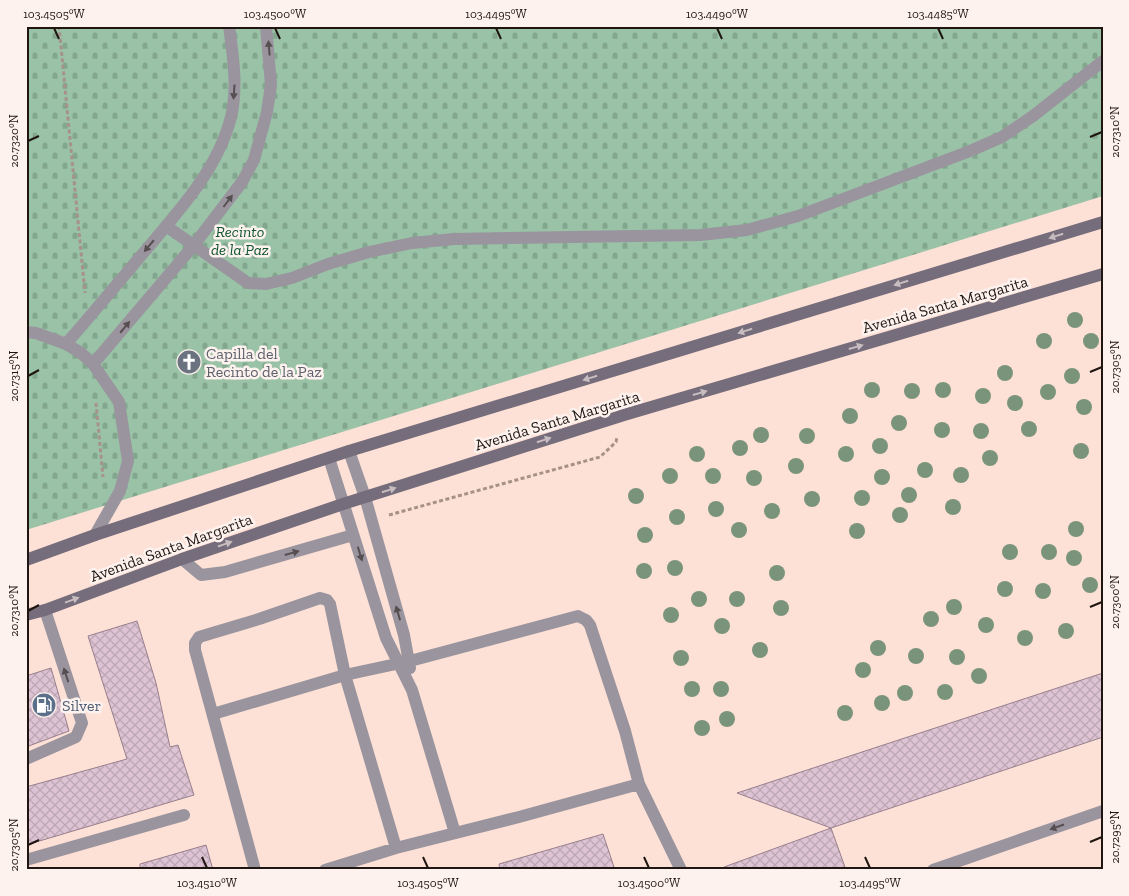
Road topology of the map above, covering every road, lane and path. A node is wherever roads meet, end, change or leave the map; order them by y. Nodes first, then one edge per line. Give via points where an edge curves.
1 (229, 26) edge
2 (266, 26) edge
3 (1103, 61) edge
4 (1103, 222) edge
5 (166, 226) junction
6 (194, 246) junction
7 (1103, 274) edge
8 (26, 332) edge
9 (66, 344) junction
10 (94, 364) junction
11 (624, 415) junction
12 (349, 451) junction
13 (329, 458) junction
14 (365, 497) junction
15 (343, 504) junction
16 (386, 516) dead end
17 (95, 535) junction
18 (354, 535) junction
19 (182, 559) junction
20 (26, 560) edge
21 (45, 610) junction
22 (26, 615) edge
23 (404, 662) junction
24 (346, 675) junction
25 (213, 714) junction
26 (26, 759) edge
27 (639, 784) junction
28 (1103, 811) edge
29 (184, 815) dead end
30 (456, 834) junction
31 (396, 848) junction
32 (26, 860) edge
33 (952, 866) edge
34 (255, 870) edge
35 (324, 870) edge
36 (681, 870) edge
37 (933, 870) edge

1 -> 5 street via 235,89 225,136 202,179
6 -> 2 street via 242,182 254,160 271,85
3 - 6 street via 1002,137 798,216 747,230 700,235 454,239 412,243 369,252 266,284 248,283
4 -> 12 main road, Avenida Santa Margarita
5 - 6 street
5 -> 9 street
10 -> 6 street
11 -> 7 main road, Avenida Santa Margarita
8 - 9 street
9 - 10 street
10 - 17 street via 119,402 128,461 120,491
14 -> 11 main road, Avenida Santa Margarita
11 - 16 path via 616,442 600,457
12 - 13 main road, Avenida Santa Margarita
12 - 14 street
13 - 15 street
13 - 17 main road, Avenida Santa Margarita
14 - 15 main road, Avenida Santa Margarita
23 -> 14 street via 404,635
15 - 18 street
19 -> 15 main road, Avenida Santa Margarita
17 - 20 main road, Avenida Santa Margarita
19 -> 18 street via 202,575 226,572
18 -> 23 street via 386,638
21 -> 19 main road, Avenida Santa Margarita
21 - 22 main road, Avenida Santa Margarita
26 -> 21 street via 76,737 82,722
23 - 24 street
23 - 27 street via 578,616 586,620 625,731
23 - 30 street
24 - 25 street
24 - 25 street via 330,604 320,598 199,637 195,650
24 - 31 street
25 - 34 street
27 - 30 street
27 - 36 street
28 -> 33 street
29 - 32 street
30 - 31 street
31 - 35 street
33 - 37 street

